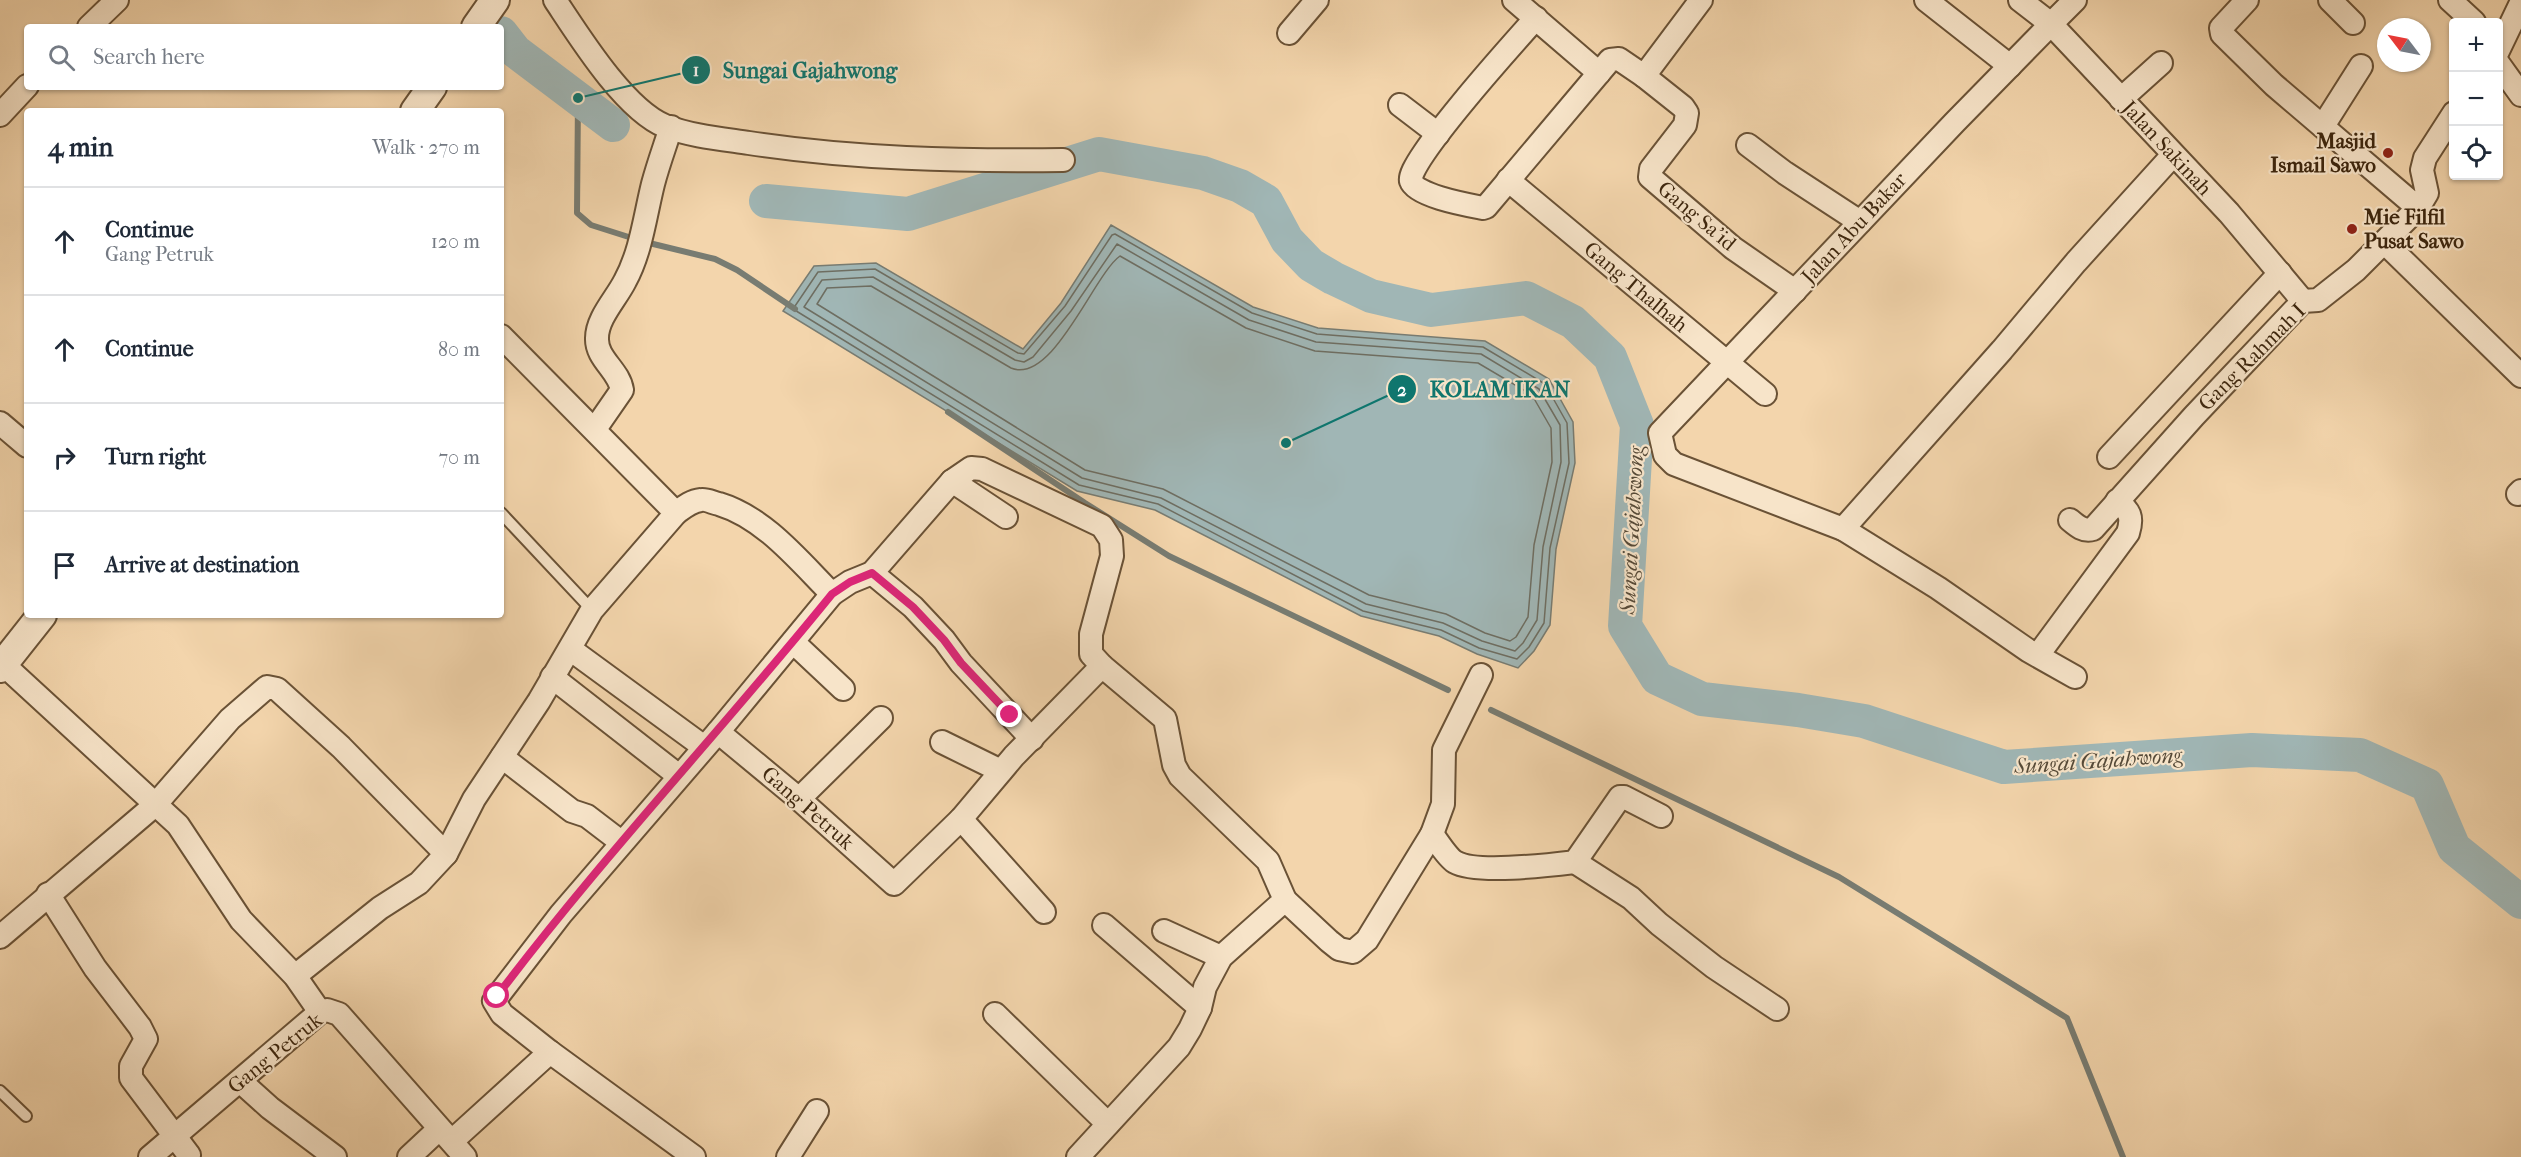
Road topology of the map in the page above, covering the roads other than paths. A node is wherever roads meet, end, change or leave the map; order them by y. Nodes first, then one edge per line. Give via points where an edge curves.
1 (117, 0) edge
2 (495, 0) edge
3 (555, 0) edge
4 (1514, 0) edge
5 (1926, 0) edge
6 (2020, 0) edge
7 (2075, 0) edge
8 (2247, 0) edge
9 (2331, 0) edge
10 (2450, 0) edge
11 (1698, 1) edge
12 (1308, 3) edge
13 (2521, 3) edge
14 (1536, 18) junction
15 (2470, 18) edge
16 (2354, 23) dead end
17 (92, 24) edge
18 (478, 24) edge
19 (2051, 24) junction
20 (1289, 33) dead end
21 (2503, 42) edge
22 (2503, 59) edge
23 (2162, 63) dead end
24 (2010, 66) junction
25 (2361, 66) dead end
26 (1599, 73) junction
27 (1644, 76) junction
28 (24, 89) edge
29 (430, 90) edge
30 (2521, 95) edge
31 (2121, 99) junction
32 (1400, 105) dead end
33 (417, 108) edge
34 (0, 115) edge
35 (2449, 121) edge
36 (2323, 126) junction
37 (672, 128) junction
38 (1438, 134) junction
39 (1748, 145) dead end
40 (2174, 155) junction
41 (1063, 160) dead end
42 (1508, 180) junction
43 (2418, 208) junction
44 (1860, 222) junction
45 (2385, 243) junction
46 (2280, 273) junction
47 (1795, 291) junction
48 (2303, 301) junction
49 (504, 339) edge
50 (1728, 363) junction
51 (2521, 376) edge
52 (1765, 394) dead end
53 (0, 423) edge
54 (595, 429) junction
55 (24, 443) edge
56 (2109, 457) dead end
57 (952, 481) junction
58 (2117, 501) junction
59 (676, 513) junction
60 (504, 516) edge
61 (1006, 517) dead end
62 (2070, 520) dead end
63 (1843, 529) junction
64 (872, 573) junction
65 (832, 594) junction
66 (592, 610) junction
67 (40, 618) edge
68 (793, 642) junction
69 (570, 649) junction
70 (2038, 656) junction
71 (2, 666) edge
72 (1102, 666) junction
73 (1481, 675) dead end
74 (2075, 676) dead end
75 (552, 677) junction
76 (843, 689) dead end
77 (881, 718) dead end
78 (1032, 739) junction
79 (711, 740) junction
80 (942, 742) dead end
81 (502, 757) junction
82 (1001, 771) junction
83 (679, 776) junction
84 (799, 799) junction
85 (156, 805) junction
86 (1661, 816) dead end
87 (961, 819) junction
88 (1432, 834) junction
89 (621, 842) junction
90 (446, 855) junction
91 (1575, 862) junction
92 (48, 894) junction
93 (1285, 900) junction
94 (1044, 912) dead end
95 (1104, 925) dead end
96 (1164, 932) dead end
97 (0, 937) edge
98 (1221, 957) junction
99 (295, 976) junction
100 (1200, 1008) junction
101 (1777, 1009) dead end
102 (320, 1012) junction
103 (995, 1014) dead end
104 (549, 1053) junction
105 (240, 1081) junction
106 (0, 1091) edge
107 (817, 1111) dead end
108 (26, 1116) dead end
109 (1108, 1124) junction
110 (174, 1135) junction
111 (452, 1142) edge
112 (668, 1150) edge
113 (189, 1155) dead end
114 (150, 1157) edge
115 (335, 1157) edge
116 (409, 1157) edge
117 (694, 1157) edge
118 (788, 1157) edge
119 (1078, 1157) edge

1 - 17 street
2 - 18 street
3 - 37 street via 633,104
4 - 14 street
5 - 24 street
6 - 19 street, Jalan Sakinah
7 - 19 street
8 - 36 street via 2221,32 2274,85
9 - 16 street
10 - 15 street
11 - 27 street
12 - 20 street
13 - 21 street
14 - 26 street
14 - 38 street
19 - 24 street, Jalan Abu Bakar
19 - 31 street, Jalan Sakinah
22 - 30 street
23 - 31 street
24 - 44 street, Jalan Abu Bakar
25 - 36 street
26 - 27 street via 1611,60 1619,59
26 - 42 street
27 - 47 street, Gang Sa'id via 1687,113 1685,125 1651,169 1650,177 1733,248
28 - 34 street
29 - 33 street
31 - 40 street, Jalan Sakinah
32 - 38 street
35 - 43 street via 2426,158 2422,170 2427,193
36 - 43 street
37 - 41 street via 791,149 883,157
37 - 54 street via 627,279 599,324 598,350 621,380 622,390
38 - 42 street via 1412,171 1414,185 1442,200 1483,208
39 - 44 street
40 - 46 street, Jalan Sakinah
40 - 63 street
42 - 50 street, Gang Thalhah
43 - 45 street, Gang Rahmah I
44 - 47 street, Jalan Abu Bakar
45 - 48 street, Gang Rahmah I via 2318,300
45 - 51 street
46 - 48 street, Jalan Sakinah
46 - 56 street
47 - 50 street, Jalan Abu Bakar
48 - 58 street, Gang Rahmah I
49 - 54 street
50 - 52 street, Gang Thalhah
50 - 63 street, Jalan Abu Bakar via 1660,433 1665,455 1674,464
53 - 55 street
54 - 59 street
57 - 61 street
57 - 64 street
57 - 72 street via 971,468 982,469 1102,526 1111,540 1112,555 1094,623 1091,654
58 - 62 street, Gang Rahmah I via 2093,529 2088,531
58 - 70 street via 2128,510 2132,520 2128,533
59 - 65 street via 687,504 703,500 731,508 757,523
59 - 66 street
60 - 66 lane
63 - 70 street
64 - 65 street
64 - 78 street via 913,607
65 - 68 street
66 - 69 street
67 - 71 street
68 - 76 street
68 - 79 street
69 - 75 street
69 - 79 street, Gang Petruk
70 - 74 street
71 - 85 street
72 - 78 street, Gang Petruk
72 - 93 street via 1165,719 1174,765 1180,776 1268,861
73 - 88 street via 1444,750 1443,804
75 - 81 street
75 - 83 street
77 - 84 street
78 - 82 street, Gang Petruk
79 - 83 street
79 - 84 street, Gang Petruk
80 - 82 street
81 - 89 street via 572,812 587,816
81 - 90 street via 474,799
82 - 87 street, Gang Petruk
83 - 89 street
84 - 87 street, Gang Petruk via 894,884
85 - 90 street via 231,719 267,687 273,687 340,747
85 - 92 street
85 - 99 street via 178,825 241,920
86 - 91 street via 1620,797
87 - 94 street
88 - 91 street via 1455,862 1474,866 1528,868
88 - 93 street via 1366,940 1353,952 1329,942
89 - 104 street via 538,941 494,1001 502,1014
90 - 99 street via 419,883 380,908
91 - 101 street via 1631,898 1714,967
92 - 97 street
92 - 110 street via 146,1039 131,1066 131,1078
93 - 98 street
95 - 100 street
96 - 98 street
98 - 100 street via 1205,987
99 - 102 street
100 - 109 street via 1179,1047
102 - 105 street, Gang Petruk
102 - 111 street, Gang Petruk via 339,1014
103 - 109 street
104 - 111 street
104 - 112 street
105 - 110 street, Gang Petruk
105 - 115 street
106 - 108 lane
107 - 118 street
109 - 119 street
110 - 113 street
110 - 114 street, Gang Petruk
111 - 116 street
112 - 117 street

